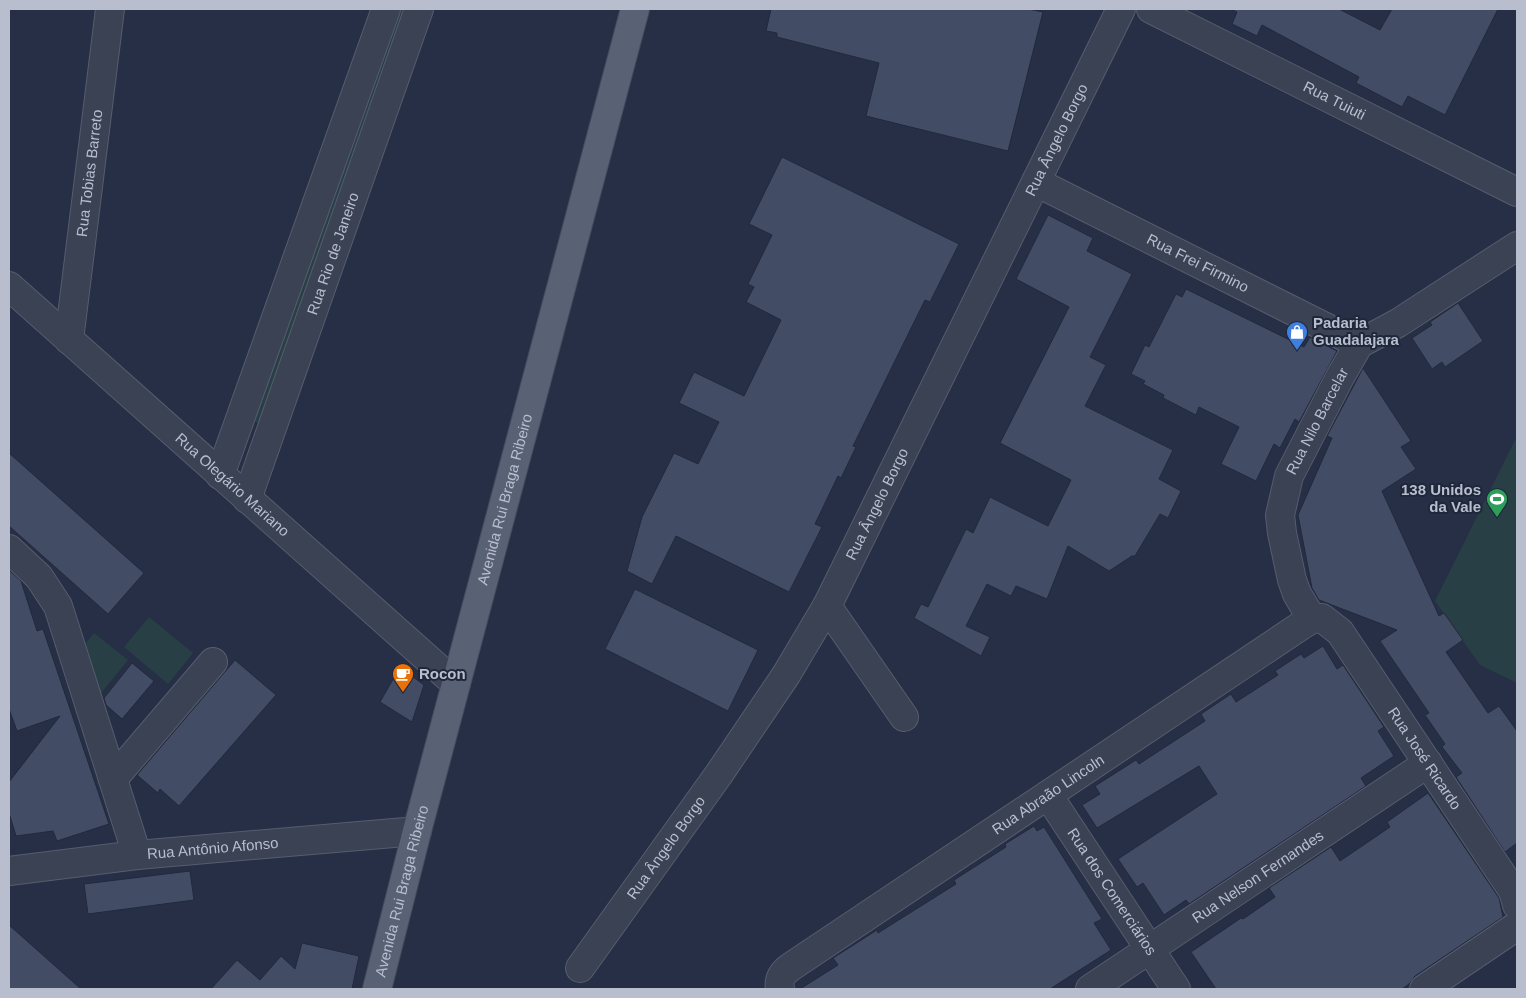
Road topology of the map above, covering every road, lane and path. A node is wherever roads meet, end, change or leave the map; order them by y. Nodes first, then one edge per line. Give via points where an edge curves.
1 (110, 9) edge
2 (386, 9) edge
3 (419, 9) edge
4 (635, 9) edge
5 (1121, 9) edge
6 (1151, 9) edge
7 (1036, 182) junction
8 (1517, 192) edge
9 (1517, 246) edge
10 (9, 286) edge
11 (69, 340) junction
12 (1359, 344) junction
13 (220, 475) junction
14 (247, 498) junction
15 (9, 549) edge
16 (827, 606) junction
17 (1317, 619) junction
18 (213, 662) dead end
19 (456, 684) junction
20 (904, 717) dead end
21 (1428, 764) junction
22 (113, 779) junction
23 (1048, 795) junction
24 (417, 831) junction
25 (137, 854) junction
26 (9, 872) edge
27 (1517, 906) edge
28 (1517, 926) edge
29 (1150, 949) junction
30 (580, 968) dead end
31 (779, 984) edge
32 (377, 989) edge
33 (1090, 989) edge
34 (1176, 989) edge
35 (1424, 989) edge

1 - 11 street, Rua Tobias Barreto
2 - 13 street, Rua Rio de Janeiro
3 - 14 street, Rua Rio de Janeiro
4 - 19 main road, Avenida Rui Braga Ribeiro
5 - 7 street, Rua Ângelo Borgo
6 - 8 street, Rua Tuiuti
7 - 12 street, Rua Frei Firmino
7 - 16 street, Rua Ângelo Borgo
9 - 12 street via 1398,323
10 - 11 street, Rua Olegário Mariano
11 - 13 street, Rua Olegário Mariano
12 - 17 street, Rua Nilo Barcelar via 1289,476 1280,515 1292,580 1297,594
13 - 14 street, Rua Olegário Mariano
14 - 19 street, Rua Olegário Mariano
15 - 22 street via 39,577 58,606
16 - 20 street
16 - 30 street, Rua Ângelo Borgo via 786,675 719,774
17 - 21 street, Rua José Ricardo via 1340,632
17 - 23 street, Rua Abraão Lincoln
18 - 22 street
19 - 24 main road, Avenida Rui Braga Ribeiro
21 - 27 street, Rua José Ricardo via 1513,892
21 - 29 street, Rua Nelson Fernandes
22 - 25 street
23 - 29 street, Rua dos Comerciários
23 - 31 street, Rua Abraão Lincoln via 792,966 784,972
24 - 25 street, Rua Antônio Afonso
24 - 32 main road, Avenida Rui Braga Ribeiro
25 - 26 street, Rua Antônio Afonso
28 - 35 street
29 - 33 street, Rua Nelson Fernandes
29 - 34 street, Rua dos Comerciários

